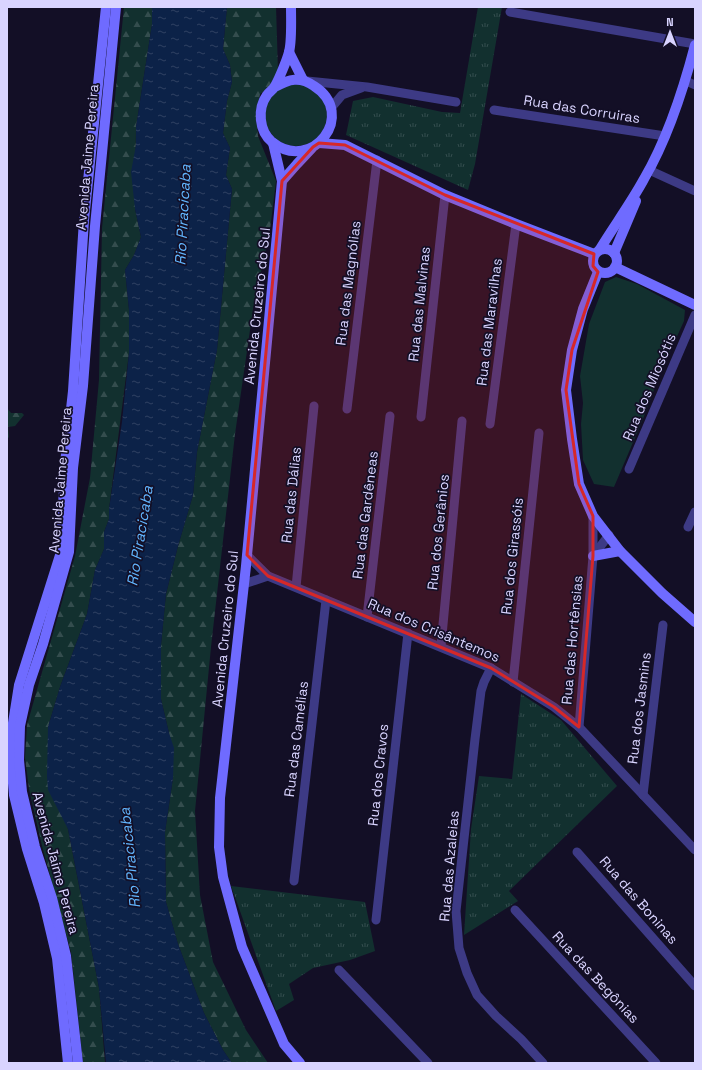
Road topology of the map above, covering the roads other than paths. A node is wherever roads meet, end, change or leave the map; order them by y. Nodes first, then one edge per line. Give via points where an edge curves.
1 (106, 7) edge
2 (116, 7) edge
3 (291, 7) edge
4 (510, 12) dead end
5 (695, 44) edge
6 (289, 52) junction
7 (305, 81) junction
8 (690, 83) edge
9 (275, 87) junction
10 (367, 87) junction
11 (456, 102) dead end
12 (331, 108) junction
13 (494, 110) dead end
14 (329, 129) junction
15 (665, 136) junction
16 (273, 143) junction
17 (316, 145) junction
18 (345, 145) junction
19 (377, 160) junction
20 (649, 170) junction
21 (644, 180) junction
22 (282, 181) junction
23 (695, 191) edge
24 (445, 194) junction
25 (516, 224) junction
26 (597, 252) junction
27 (614, 253) junction
28 (616, 267) junction
29 (598, 272) junction
30 (695, 305) edge
31 (695, 315) edge
32 (314, 406) dead end
33 (347, 409) dead end
34 (390, 416) dead end
35 (421, 417) dead end
36 (462, 421) dead end
37 (490, 424) dead end
38 (539, 433) dead end
39 (629, 469) dead end
40 (695, 512) edge
41 (593, 516) junction
42 (688, 527) dead end
43 (609, 535) junction
44 (620, 551) junction
45 (247, 555) junction
46 (593, 556) junction
47 (268, 576) junction
48 (244, 584) junction
49 (296, 587) junction
50 (326, 600) junction
51 (367, 617) junction
52 (695, 622) edge
53 (663, 625) dead end
54 (408, 633) junction
55 (441, 646) junction
56 (491, 668) junction
57 (513, 682) junction
58 (578, 727) junction
59 (643, 795) junction
60 (695, 850) edge
61 (577, 852) dead end
62 (294, 881) dead end
63 (515, 910) dead end
64 (376, 920) dead end
65 (339, 970) dead end
66 (695, 986) edge
67 (68, 1063) edge
68 (78, 1063) edge
69 (300, 1063) edge
70 (428, 1063) edge
71 (543, 1063) edge
72 (656, 1063) edge

1 - 67 street, Avenida Jaime Pereira via 84,220 65,463 61,552 19,685 12,730 14,795 57,958
2 - 68 street, Avenida Jaime Pereira via 83,386 73,468 70,552 29,685 20,726 22,792 66,956
3 - 6 street
4 - 5 street
5 - 8 street
6 - 7 street
6 - 9 street
7 - 9 street via 285,81
7 - 10 street
7 - 12 street via 322,91
8 - 15 street
9 - 16 street via 266,95 261,106 260,118 263,130
10 - 11 street
10 - 12 street via 342,95
12 - 14 street
13 - 15 street, Rua das Corruiras
14 - 17 street
14 - 18 street
15 - 20 street
16 - 17 street via 290,151 301,151
16 - 22 street, Avenida Cruzeiro do Sul
17 - 18 street
17 - 22 street
18 - 19 street
19 - 24 street
19 - 33 street, Rua das Magnólias
20 - 21 street
20 - 23 street
21 - 26 street
21 - 27 street
22 - 45 street, Avenida Cruzeiro do Sul
24 - 25 street
24 - 35 street, Rua das Malvinas
25 - 26 street
25 - 37 street, Rua das Maravilhas
26 - 27 street via 608,248
26 - 29 street via 592,258 593,266
27 - 28 street
28 - 29 street via 610,272
28 - 30 street
29 - 41 street via 583,309 572,350 566,390 579,484
31 - 39 street, Rua dos Miosótis
32 - 49 street, Rua das Dálias
34 - 51 street, Rua das Gardêneas
36 - 55 street, Rua dos Gerânios
38 - 57 street, Rua dos Girassóis
40 - 42 street
41 - 43 street
41 - 46 street, Rua das Hortênsias
43 - 44 street
43 - 46 street
44 - 46 street
44 - 52 street
45 - 47 street, Rua dos Crisântemos
45 - 48 street, Avenida Cruzeiro do Sul
46 - 58 street, Rua das Hortênsias
47 - 48 street
47 - 49 street, Rua dos Crisântemos
48 - 69 street, Avenida Cruzeiro do Sul via 220,798 219,847 242,947 284,1044
49 - 50 street, Rua dos Crisântemos
50 - 51 street, Rua dos Crisântemos
50 - 62 street, Rua das Camélias
51 - 54 street, Rua dos Crisântemos
53 - 59 street, Rua dos Jasmins
54 - 55 street, Rua dos Crisântemos
54 - 64 street, Rua dos Cravos
55 - 56 street, Rua dos Crisântemos
56 - 57 street, Rua dos Crisântemos
56 - 71 street, Rua das Azaleias via 481,691 475,739 456,912 459,948 477,995
57 - 58 street, Rua dos Crisântemos via 554,707
58 - 59 street, Rua dos Crisântemos
59 - 60 street, Rua dos Crisântemos
61 - 66 street, Rua das Boninas
63 - 72 street, Rua das Begônias
65 - 70 street

